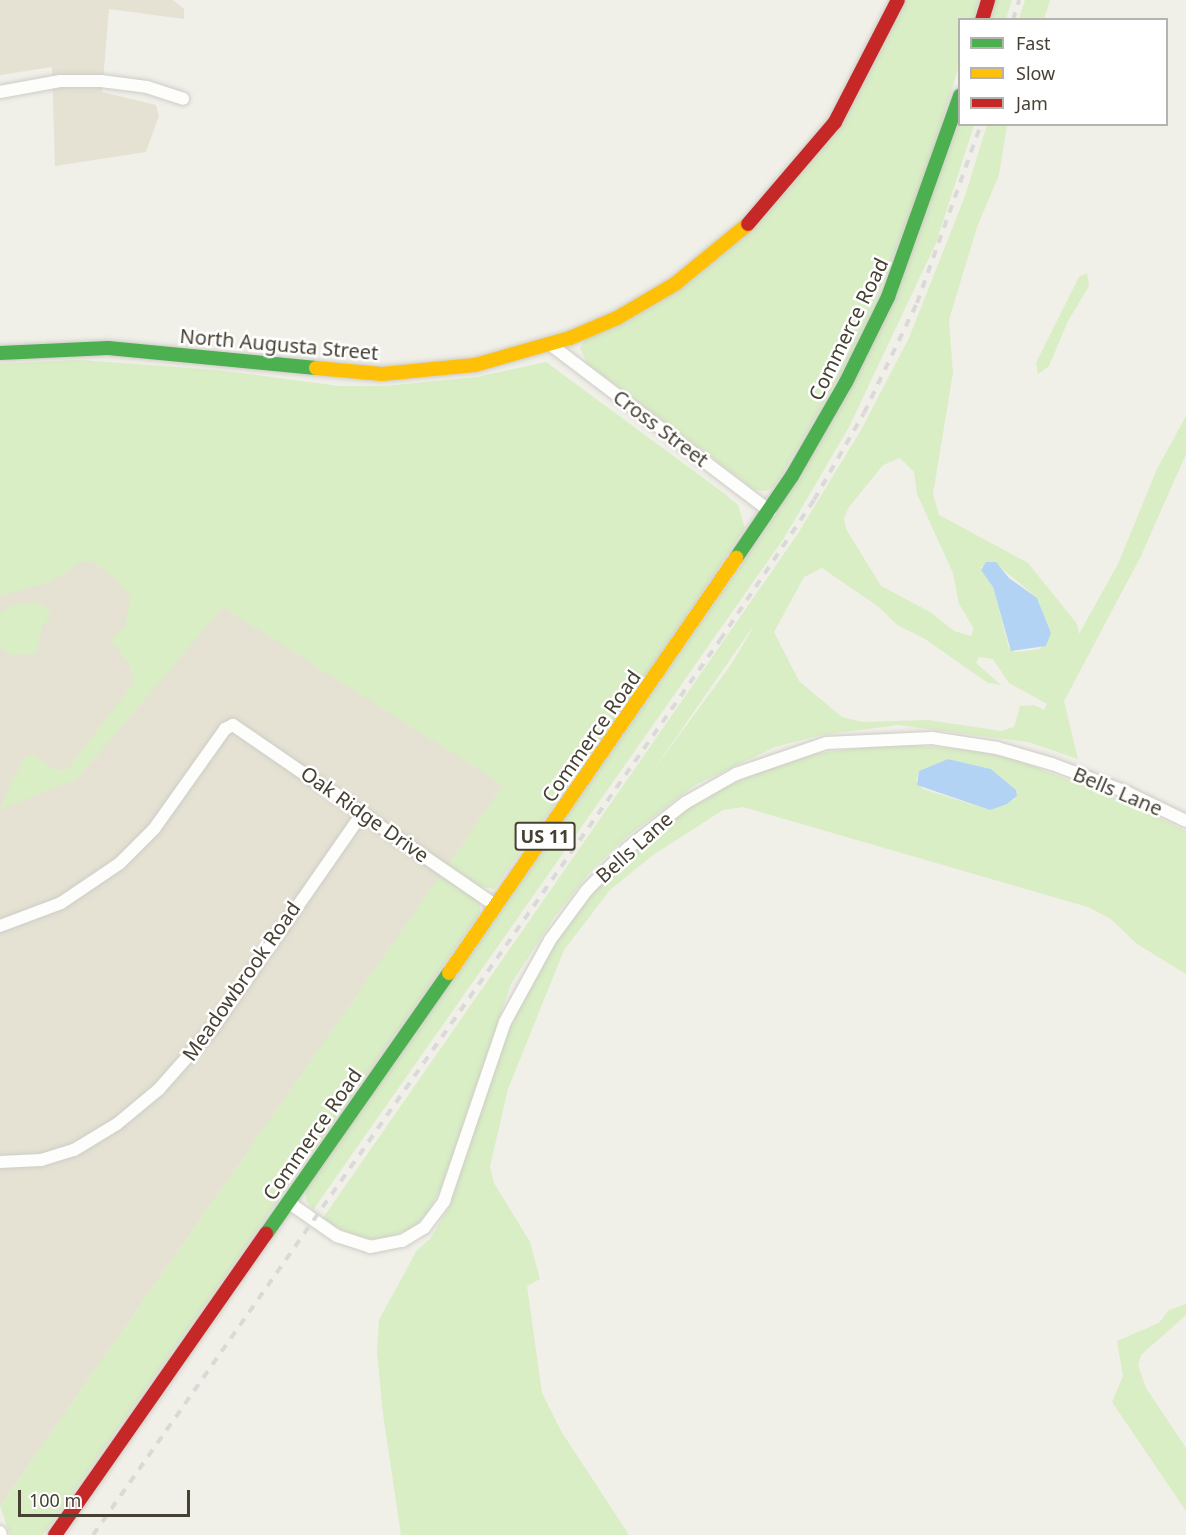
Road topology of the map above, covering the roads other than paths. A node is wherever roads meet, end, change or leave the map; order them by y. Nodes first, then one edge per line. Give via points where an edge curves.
1 (897, 0) edge
2 (988, 0) edge
3 (983, 18) edge
4 (0, 92) edge
5 (183, 99) dead end
6 (958, 102) edge
7 (551, 345) junction
8 (0, 353) edge
9 (771, 511) junction
10 (363, 812) junction
11 (1186, 821) edge
12 (496, 906) junction
13 (0, 926) edge
14 (0, 1162) edge
15 (288, 1202) junction
16 (54, 1535) edge

1 - 7 main road, North Augusta Street via 835,122 756,217 711,258 662,292 604,324
2 - 3 main road
4 - 5 street via 60,81 101,81 147,87
6 - 9 main road, Commerce Road / US 11 via 888,297 842,391
7 - 8 main road, North Augusta Street via 475,365 381,374 108,348
7 - 9 street, Cross Street
9 - 12 main road, Commerce Road / US 11
10 - 12 street, Oak Ridge Drive
10 - 13 street, Oak Ridge Drive via 233,725 225,729 154,829 120,863 61,903
10 - 14 street, Meadowbrook Road via 213,1028 169,1080 89,1143 41,1160
11 - 15 street, Bells Lane via 1070,770 961,741 910,736 842,741 755,766 709,787 650,829 607,868 563,920 508,1015 444,1201 424,1228 402,1241 370,1247 337,1236
12 - 15 main road, Commerce Road / US 11
15 - 16 main road, Commerce Road / US 11

